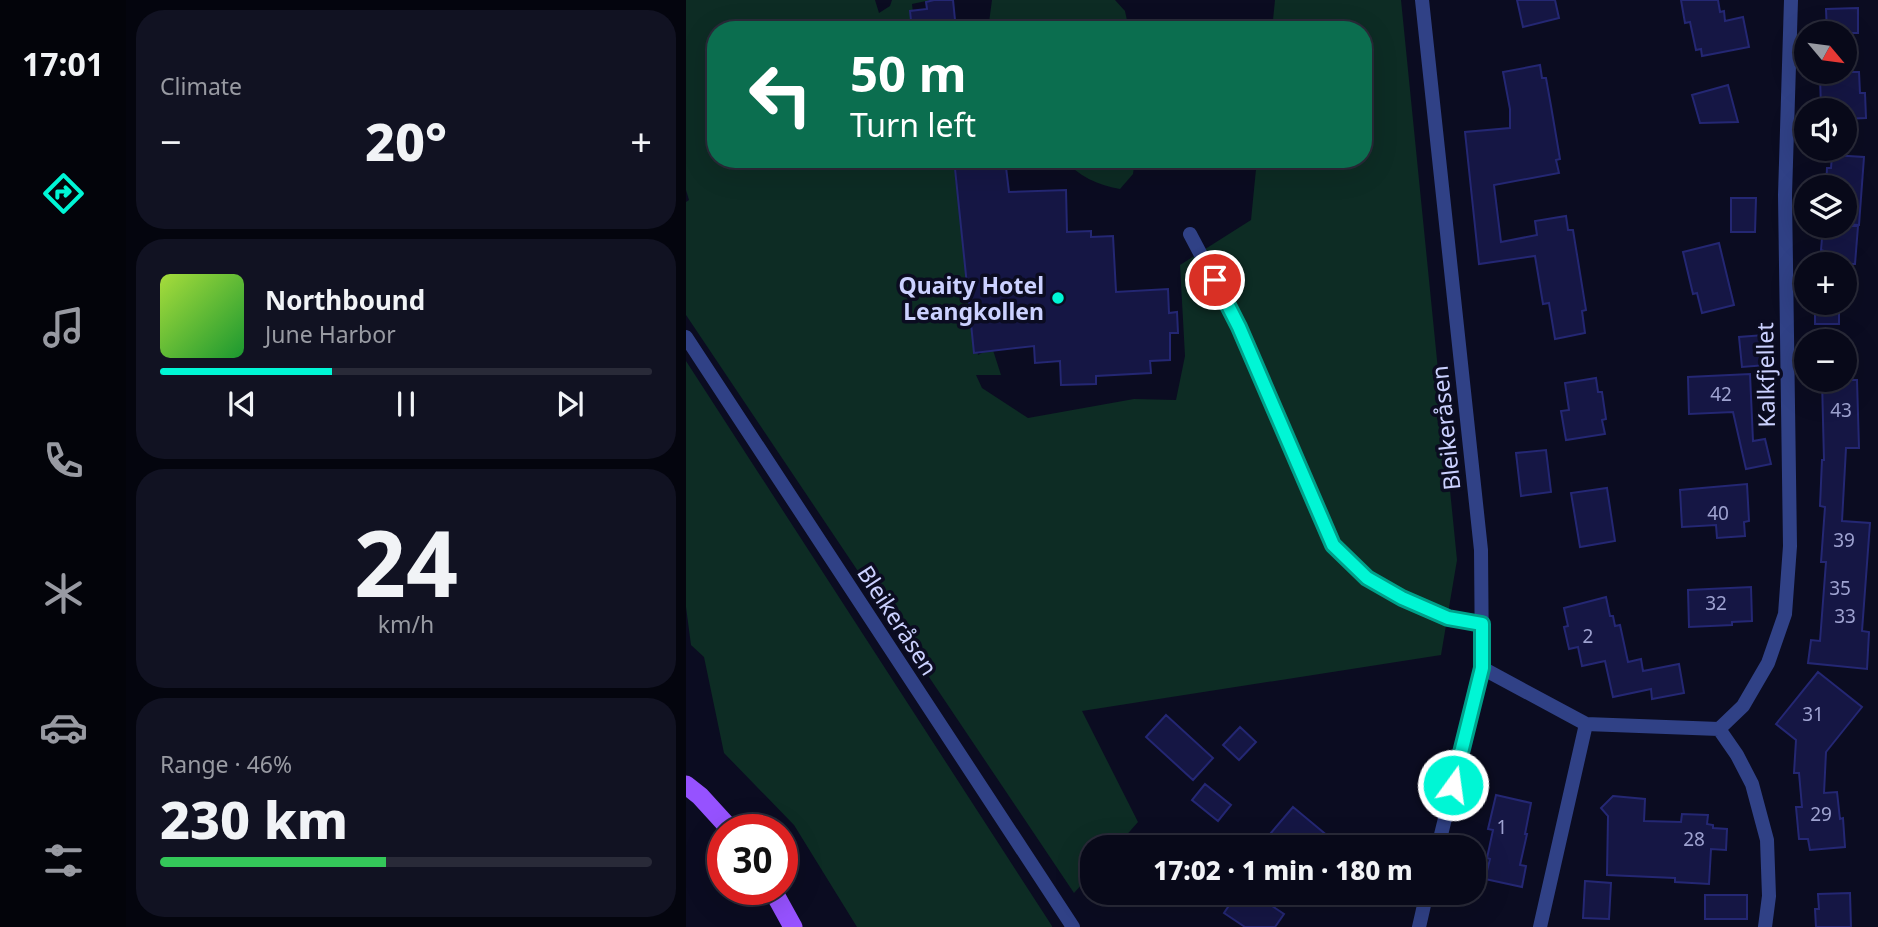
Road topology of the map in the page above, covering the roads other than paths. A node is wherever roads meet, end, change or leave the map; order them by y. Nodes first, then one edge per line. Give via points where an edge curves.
1 (1422, 0) edge
2 (1791, 0) edge
3 (1190, 234) dead end
4 (686, 337) edge
5 (1482, 624) junction
6 (1482, 668) junction
7 (1586, 724) junction
8 (1719, 729) junction
9 (686, 785) edge
10 (716, 814) edge
11 (1441, 835) edge
12 (781, 905) edge
13 (1424, 905) edge
14 (793, 927) edge
15 (1073, 927) edge
16 (1419, 927) edge
17 (1540, 927) edge
18 (1765, 927) edge

1 - 5 street, Bleikeråsen via 1481,550
2 - 8 street, Kalkfjellet via 1785,195 1790,547 1785,614 1768,663 1742,706
3 - 5 street via 1239,327 1333,545 1367,578 1402,598 1448,618
4 - 15 street, Bleikeråsen
5 - 6 street, Bleikeråsen
6 - 7 street
6 - 11 street, Bleikeråsen
7 - 8 street
7 - 17 street
8 - 18 street via 1752,784 1768,840
9 - 10 main road
12 - 14 main road
13 - 16 street

